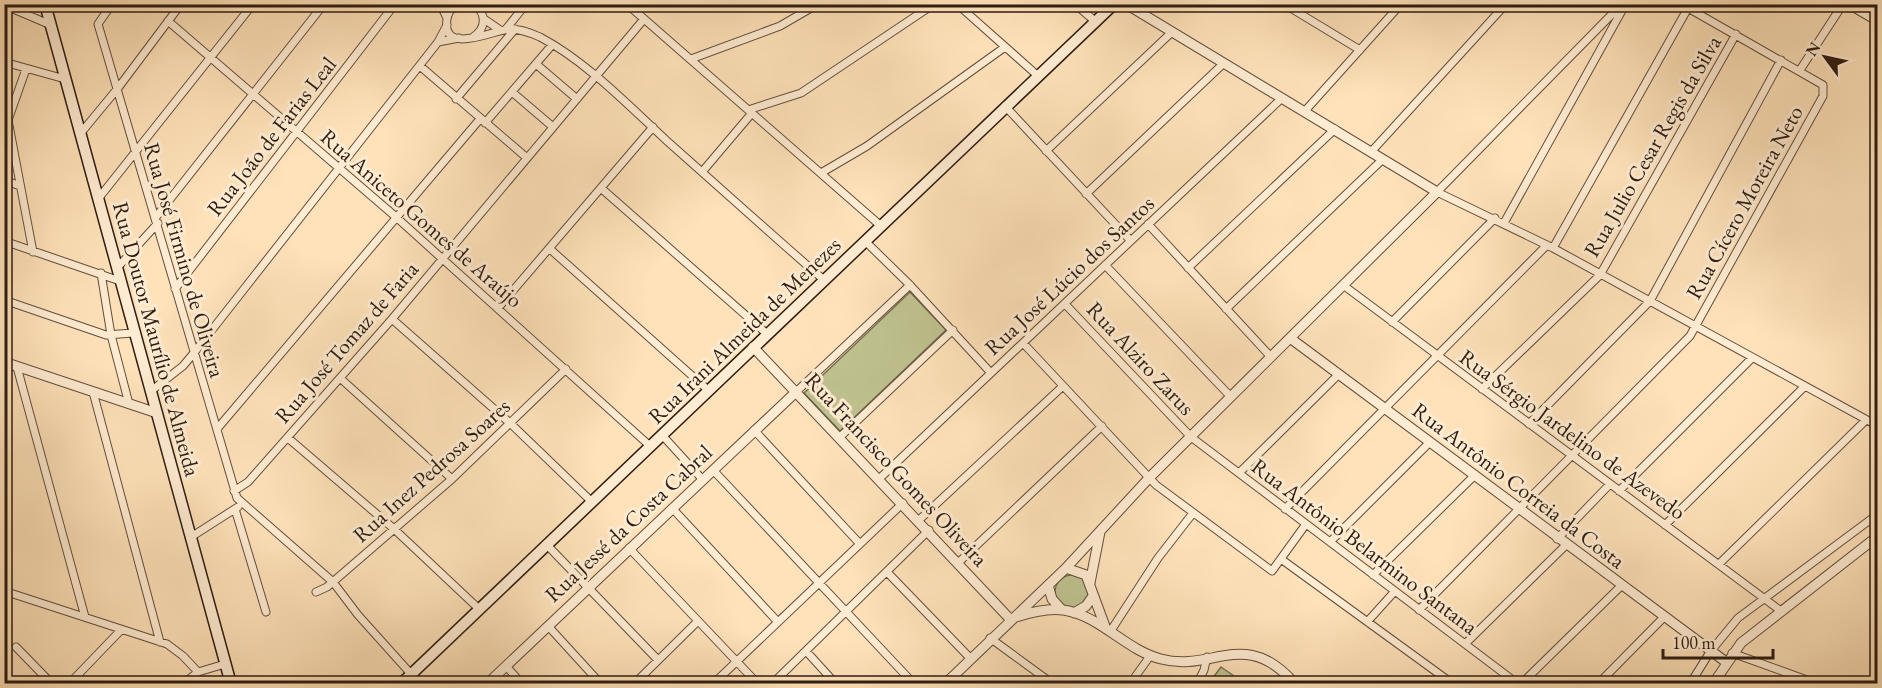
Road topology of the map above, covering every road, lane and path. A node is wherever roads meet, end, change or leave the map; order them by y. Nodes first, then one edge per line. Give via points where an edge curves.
1 (45, 4) edge
2 (112, 4) edge
3 (181, 4) edge
4 (252, 4) edge
5 (324, 4) edge
6 (396, 4) edge
7 (440, 4) edge
8 (474, 4) edge
9 (526, 4) edge
10 (643, 4) edge
11 (818, 4) edge
12 (934, 4) edge
13 (957, 4) edge
14 (1075, 4) edge
15 (1114, 4) edge
16 (1126, 4) edge
17 (1284, 4) edge
18 (1401, 4) edge
19 (1506, 4) edge
20 (1624, 4) edge
21 (1845, 4) edge
22 (4, 5) edge
23 (455, 5) edge
24 (1684, 6) edge
25 (629, 7) edge
26 (484, 19) junction
27 (644, 19) junction
28 (168, 21) junction
29 (447, 21) junction
30 (1878, 21) edge
31 (1096, 22) junction
32 (51, 25) junction
33 (503, 29) junction
34 (515, 29) junction
35 (1172, 32) junction
36 (1736, 34) junction
37 (459, 38) junction
38 (471, 38) junction
39 (438, 42) junction
40 (552, 45) junction
41 (1005, 47) junction
42 (1360, 50) junction
43 (211, 59) junction
44 (691, 59) junction
45 (1781, 60) junction
46 (4, 62) edge
47 (1224, 63) junction
48 (536, 64) junction
49 (420, 66) junction
50 (26, 69) junction
51 (1800, 70) junction
52 (1037, 75) junction
53 (595, 77) junction
54 (65, 79) junction
55 (118, 88) junction
56 (512, 92) junction
57 (253, 96) junction
58 (1282, 98) junction
59 (456, 99) junction
60 (577, 99) junction
61 (1005, 106) junction
62 (750, 111) junction
63 (1304, 112) junction
64 (6, 120) edge
65 (482, 121) junction
66 (553, 127) junction
67 (652, 127) junction
68 (1335, 129) junction
69 (297, 132) junction
70 (80, 134) junction
71 (1046, 151) junction
72 (1371, 152) junction
73 (135, 154) junction
74 (527, 158) junction
75 (1383, 159) junction
76 (340, 169) junction
77 (702, 172) junction
78 (821, 173) junction
79 (4, 180) edge
80 (20, 186) junction
81 (602, 189) junction
82 (1437, 192) junction
83 (1086, 194) junction
84 (98, 198) junction
85 (396, 217) junction
86 (1496, 218) junction
87 (157, 220) junction
88 (1504, 223) junction
89 (1148, 225) junction
90 (881, 226) junction
91 (1130, 240) junction
92 (4, 241) edge
93 (865, 241) junction
94 (1550, 247) junction
95 (550, 249) junction
96 (33, 252) junction
97 (442, 258) junction
98 (1105, 265) junction
99 (117, 268) junction
100 (1188, 268) junction
101 (101, 273) junction
102 (1600, 275) junction
103 (824, 280) junction
104 (120, 282) junction
105 (910, 285) junction
106 (1343, 285) junction
107 (175, 290) junction
108 (4, 300) edge
109 (1650, 301) junction
110 (1065, 304) junction
111 (498, 308) junction
112 (1226, 309) junction
113 (392, 319) junction
114 (1392, 322) junction
115 (1696, 327) junction
116 (953, 330) junction
117 (134, 333) junction
118 (767, 334) junction
119 (111, 335) junction
120 (1290, 338) junction
121 (1023, 343) junction
122 (753, 347) junction
123 (193, 354) junction
124 (1270, 357) junction
125 (1438, 357) junction
126 (1752, 358) junction
127 (4, 362) edge
128 (17, 367) junction
129 (566, 369) junction
130 (991, 373) junction
131 (1339, 374) junction
132 (340, 378) junction
133 (1063, 386) junction
134 (1805, 386) junction
135 (1482, 389) junction
136 (708, 390) junction
137 (151, 391) junction
138 (797, 391) junction
139 (93, 393) junction
140 (1231, 397) junction
141 (129, 404) junction
142 (1384, 409) junction
143 (157, 413) junction
144 (1866, 420) junction
145 (510, 423) junction
146 (1528, 424) junction
147 (1102, 426) junction
148 (1878, 426) edge
149 (217, 429) junction
150 (754, 430) junction
151 (662, 435) junction
152 (841, 436) junction
153 (1191, 437) junction
154 (288, 438) junction
155 (1430, 442) junction
156 (650, 446) junction
157 (1572, 457) junction
158 (713, 470) junction
159 (1239, 474) junction
160 (1475, 475) junction
161 (1150, 477) junction
162 (880, 478) junction
163 (452, 479) junction
164 (702, 480) junction
165 (1610, 484) junction
166 (234, 491) junction
167 (1619, 491) junction
168 (591, 501) junction
169 (903, 503) junction
170 (243, 504) junction
171 (672, 508) junction
172 (235, 509) junction
173 (1285, 509) junction
174 (1520, 510) junction
175 (1193, 513) junction
176 (1878, 514) edge
177 (919, 520) junction
178 (1306, 524) junction
179 (1665, 525) junction
180 (393, 528) junction
181 (1101, 528) junction
182 (929, 530) junction
183 (1878, 536) edge
184 (191, 537) junction
185 (1557, 538) junction
186 (1330, 542) junction
187 (546, 544) junction
188 (860, 544) junction
189 (1566, 545) junction
190 (629, 548) junction
191 (1281, 559) junction
192 (959, 562) junction
193 (1719, 564) junction
194 (1066, 568) junction
195 (886, 572) junction
196 (1373, 575) junction
197 (4, 580) edge
198 (333, 582) junction
199 (1090, 583) junction
200 (819, 584) junction
201 (1048, 585) junction
202 (1621, 586) junction
203 (587, 589) junction
204 (6, 591) edge
205 (1395, 591) junction
206 (316, 592) dead end
207 (1093, 596) junction
208 (1762, 597) junction
209 (478, 608) junction
210 (1062, 610) junction
211 (1419, 610) junction
212 (1781, 611) junction
213 (266, 612) dead end
214 (846, 612) junction
215 (1074, 613) junction
216 (85, 617) junction
217 (1664, 617) junction
218 (1010, 619) junction
219 (698, 621) junction
220 (1368, 621) junction
221 (778, 622) junction
222 (548, 626) junction
223 (120, 630) junction
224 (1108, 630) junction
225 (990, 638) junction
226 (160, 642) junction
227 (1465, 644) junction
228 (16, 647) dead end
229 (806, 651) junction
230 (1710, 652) junction
231 (1732, 653) junction
232 (1150, 656) junction
233 (1207, 657) junction
234 (971, 659) junction
235 (658, 660) junction
236 (737, 660) junction
237 (1726, 662) junction
238 (225, 664) junction
239 (506, 666) junction
240 (198, 672) junction
241 (1796, 676) junction
242 (405, 681) edge
243 (951, 682) edge
244 (52, 684) edge
245 (69, 684) edge
246 (183, 684) edge
247 (231, 684) edge
248 (487, 684) edge
249 (522, 684) edge
250 (600, 684) edge
251 (634, 684) edge
252 (713, 684) edge
253 (758, 684) edge
254 (772, 684) edge
255 (836, 684) edge
256 (914, 684) edge
257 (1053, 684) edge
258 (1130, 684) edge
259 (1197, 684) edge
260 (1294, 684) edge
261 (1453, 684) edge
262 (1519, 684) edge
263 (1598, 684) edge
264 (1690, 684) edge
265 (1713, 684) edge
266 (1791, 684) edge
267 (1818, 684) edge

1 - 32 main road, Rua Doutor Maurílio de Almeida
2 - 55 street, Rua José Firmino de Oliveira via 98,24
3 - 28 street
4 - 43 street
5 - 57 street
6 - 69 street, Rua João de Farias Leal
7 - 29 street
8 - 26 street
9 - 33 street
10 - 25 street
11 - 44 street via 780,26
12 - 62 street via 801,93
13 - 41 street
14 - 31 street
15 - 31 main road, Rua Irani Almeida de Menezes
16 - 35 street
17 - 42 street
18 - 42 street
19 - 72 street
20 - 82 street
20 - 88 street
21 - 30 street
21 - 51 street
22 - 32 street
23 - 29 street
24 - 36 street
24 - 94 street
25 - 27 street
26 - 33 street
26 - 38 street via 481,31
27 - 44 street
27 - 53 street, Rua José Tomaz de Faria
28 - 43 street, Rua Aniceto Gomes de Araújo
28 - 55 street
29 - 37 street via 453,35
29 - 39 street
31 - 52 main road, Rua Irani Almeida de Menezes
32 - 54 main road, Rua Doutor Maurílio de Almeida
33 - 34 street
33 - 38 street
34 - 40 street
34 - 59 street
35 - 47 street
35 - 71 street
36 - 45 street
36 - 102 street, Rua Julio Cesar Regis da Silva
37 - 38 street
37 - 39 street
39 - 49 street
40 - 48 street
40 - 53 street
41 - 52 street
41 - 78 street
42 - 63 street
43 - 57 street, Rua Aniceto Gomes de Araújo
43 - 73 street
44 - 62 street
45 - 51 street
45 - 109 street
46 - 50 street
47 - 58 street
47 - 83 street
48 - 56 street
48 - 60 street
49 - 59 street
49 - 76 street
50 - 54 street
50 - 64 street
51 - 115 street, Rua Cícero Moreira Neto via 1823,85 1823,96
52 - 61 main road, Rua Irani Almeida de Menezes
53 - 60 street, Rua José Tomaz de Faria
53 - 67 street
54 - 70 main road, Rua Doutor Maurílio de Almeida
55 - 70 street
55 - 73 street, Rua José Firmino de Oliveira
56 - 65 street
56 - 66 street
57 - 69 street, Rua Aniceto Gomes de Araújo
57 - 87 street
58 - 63 street
58 - 89 street, Rua José Lúcio dos Santos
59 - 65 street
60 - 66 street, Rua José Tomaz de Faria
61 - 71 street
61 - 90 main road, Rua Irani Almeida de Menezes
62 - 77 street
62 - 78 street
63 - 68 street
64 - 80 street
65 - 74 street
65 - 85 street
66 - 74 street, Rua José Tomaz de Faria
67 - 77 street
67 - 81 street
68 - 72 street
68 - 100 street
69 - 76 street, Rua Aniceto Gomes de Araújo
69 - 107 street, Rua João de Farias Leal
70 - 84 main road, Rua Doutor Maurílio de Almeida
71 - 83 street
72 - 75 street
73 - 84 street
73 - 87 street, Rua José Firmino de Oliveira
74 - 97 street, Rua José Tomaz de Faria
75 - 82 street
75 - 112 street
76 - 85 street, Rua Aniceto Gomes de Araújo
76 - 123 street
77 - 103 street
78 - 90 street
79 - 80 street
80 - 96 street
81 - 95 street
81 - 118 street
82 - 86 street
82 - 106 street
83 - 91 street
84 - 99 main road, Rua Doutor Maurílio de Almeida
85 - 97 street, Rua Aniceto Gomes de Araújo
85 - 149 street
86 - 88 street
86 - 114 street
87 - 99 street
87 - 107 street, Rua José Firmino de Oliveira
88 - 94 street
89 - 91 street, Rua José Lúcio dos Santos
89 - 100 street
90 - 93 main road, Rua Irani Almeida de Menezes
91 - 98 street, Rua José Lúcio dos Santos
92 - 96 street
93 - 103 main road, Rua Irani Almeida de Menezes
93 - 105 street
94 - 102 street
94 - 125 street
95 - 111 street
95 - 136 street
96 - 101 street
97 - 111 street, Rua Aniceto Gomes de Araújo
97 - 113 street, Rua José Tomaz de Faria
98 - 110 street, Rua José Lúcio dos Santos
98 - 140 street
99 - 104 main road, Rua Doutor Maurílio de Almeida
100 - 112 street
101 - 104 street
101 - 119 street
102 - 109 street
102 - 135 street, Rua Julio Cesar Regis da Silva
103 - 118 main road, Rua Irani Almeida de Menezes
104 - 117 main road, Rua Doutor Maurílio de Almeida
105 - 116 street
105 - 138 street
106 - 114 street, Rua Sérgio Jardelino de Azevedo
106 - 120 street
107 - 123 street, Rua José Firmino de Oliveira
108 - 119 street
109 - 115 street
109 - 146 street
110 - 121 street, Rua José Lúcio dos Santos
110 - 153 street, Rua Alziro Zarus
111 - 129 street, Rua Aniceto Gomes de Araújo
112 - 124 street
113 - 132 street, Rua José Tomaz de Faria
113 - 145 street
114 - 125 street, Rua Sérgio Jardelino de Azevedo
115 - 126 street
115 - 157 street, Rua Cícero Moreira Neto
116 - 130 street
116 - 152 street
117 - 119 street
117 - 137 main road, Rua Doutor Maurílio de Almeida
118 - 122 main road, Rua Irani Almeida de Menezes
119 - 141 street
120 - 124 street
120 - 131 street, Rua Antônio Correia da Costa
121 - 130 street, Rua José Lúcio dos Santos
121 - 133 street
122 - 136 main road, Rua Irani Almeida de Menezes
122 - 138 street, Rua Francisco Gomes Oliveira
123 - 137 street
123 - 149 street, Rua José Firmino de Oliveira
124 - 140 street
125 - 135 street, Rua Sérgio Jardelino de Azevedo
125 - 142 street
126 - 134 street
126 - 167 street
127 - 128 street
128 - 139 street
128 - 216 street
129 - 145 street, Rua Inez Pedrosa Soares
129 - 156 street, Rua Aniceto Gomes de Araújo
130 - 162 street, Rua José Lúcio dos Santos
131 - 142 street, Rua Antônio Correia da Costa
131 - 159 street
132 - 154 street, Rua José Tomaz de Faria
132 - 163 street
133 - 147 street
133 - 177 street
134 - 144 street
134 - 179 street
135 - 146 street, Rua Sérgio Jardelino de Azevedo
136 - 151 main road, Rua Irani Almeida de Menezes
137 - 143 main road, Rua Doutor Maurílio de Almeida
138 - 150 street, Rua Jessé da Costa Cabral
138 - 152 street, Rua Francisco Gomes Oliveira
139 - 141 street
139 - 226 street
140 - 153 street
141 - 143 street
142 - 155 street, Rua Antônio Correia da Costa
142 - 173 street
143 - 184 main road, Rua Doutor Maurílio de Almeida
144 - 148 street
144 - 193 street
145 - 163 street, Rua Inez Pedrosa Soares
145 - 168 street
146 - 157 street, Rua Sérgio Jardelino de Azevedo
147 - 161 street
147 - 192 street
149 - 166 street, Rua José Firmino de Oliveira
150 - 158 street, Rua Jessé da Costa Cabral
150 - 188 street
151 - 156 main road, Rua Irani Almeida de Menezes
151 - 164 street
152 - 162 street, Rua Francisco Gomes Oliveira
153 - 159 street, Rua Antônio Belarmino Santana
153 - 161 street
154 - 166 street, Rua José Tomaz de Faria via 243,487
154 - 180 street
155 - 160 street, Rua Antônio Correia da Costa
155 - 186 street
156 - 168 main road, Rua Irani Almeida de Menezes
157 - 165 street, Rua Sérgio Jardelino de Azevedo
157 - 174 street, Rua Cícero Moreira Neto
158 - 164 street, Rua Jessé da Costa Cabral
158 - 200 street
159 - 173 street, Rua Antônio Belarmino Santana
160 - 174 street, Rua Antônio Correia da Costa
160 - 196 street
161 - 175 street
161 - 181 street
162 - 169 street, Rua Francisco Gomes Oliveira
163 - 180 street, Rua Inez Pedrosa Soares
164 - 171 street, Rua Jessé da Costa Cabral
165 - 167 street, Rua Sérgio Jardelino de Azevedo
165 - 185 street
166 - 170 street, Rua José Firmino de Oliveira
167 - 179 street, Rua Sérgio Jardelino de Azevedo
168 - 187 main road, Rua Irani Almeida de Menezes
169 - 177 street, Rua Francisco Gomes Oliveira
169 - 188 street
170 - 172 street
170 - 198 street, Rua José Firmino de Oliveira
171 - 190 street, Rua Jessé da Costa Cabral
171 - 221 street
172 - 184 street
172 - 213 street
173 - 178 street, Rua Antônio Belarmino Santana
174 - 185 street, Rua Antônio Correia da Costa
174 - 211 street, Rua Cícero Moreira Neto
175 - 191 street via 1272,571
175 - 224 street
176 - 208 street
177 - 182 street, Rua Francisco Gomes Oliveira
178 - 186 street, Rua Antônio Belarmino Santana
178 - 191 street
179 - 193 street, Rua Sérgio Jardelino de Azevedo
180 - 198 street, Rua Inez Pedrosa Soares
180 - 209 street
181 - 194 street
181 - 199 street
182 - 192 street, Rua Francisco Gomes Oliveira
182 - 195 street
183 - 212 street
184 - 238 main road, Rua Doutor Maurílio de Almeida
185 - 189 street, Rua Antônio Correia da Costa
186 - 196 street, Rua Antônio Belarmino Santana
187 - 203 street
187 - 209 main road, Rua Irani Almeida de Menezes
188 - 200 street
189 - 202 street, Rua Antônio Correia da Costa
189 - 227 street
190 - 203 street, Rua Jessé da Costa Cabral
190 - 219 street
191 - 220 street
192 - 218 street, Rua Francisco Gomes Oliveira
193 - 208 street, Rua Sérgio Jardelino de Azevedo
194 - 199 street via 1079,571
194 - 201 street
195 - 214 street
195 - 234 street
196 - 205 street, Rua Antônio Belarmino Santana
197 - 204 street
198 - 206 street, Rua Inez Pedrosa Soares
198 - 242 street, Rua José Firmino de Oliveira
199 - 207 street
200 - 214 street
200 - 221 street
201 - 210 street via 1052,599
201 - 218 street
202 - 217 street, Rua Antônio Correia da Costa
202 - 262 street
203 - 222 street, Rua Jessé da Costa Cabral
203 - 235 street
204 - 216 street
205 - 211 street, Rua Antônio Belarmino Santana
205 - 220 street
207 - 215 street
207 - 224 street
208 - 212 street, Rua Sérgio Jardelino de Azevedo
208 - 230 street via 1738,618
209 - 242 main road, Rua Irani Almeida de Menezes
210 - 215 street
210 - 218 street
211 - 227 street, Rua Antônio Belarmino Santana
212 - 231 street
214 - 229 street
214 - 256 street
215 - 224 street
216 - 223 street
217 - 230 street, Rua Antônio Correia da Costa
217 - 263 street
218 - 225 street
219 - 235 street
219 - 236 street
220 - 261 street
221 - 236 street
222 - 239 street, Rua Jessé da Costa Cabral
222 - 250 street
223 - 226 street
223 - 245 street
224 - 232 street
225 - 234 street
225 - 257 street
226 - 240 street via 183,656
227 - 262 street, Rua Antônio Belarmino Santana
228 - 244 street
229 - 254 street
229 - 255 street
230 - 237 street, Rua Antônio Correia da Costa
230 - 264 street
231 - 237 street
231 - 241 street
232 - 233 street via 1175,661
232 - 258 street
233 - 259 street
233 - 260 street via 1256,656 1280,669
234 - 243 street
235 - 251 street
236 - 252 street
236 - 253 street
237 - 265 street
238 - 240 street
238 - 247 main road, Rua Doutor Maurílio de Almeida
239 - 248 street, Rua Jessé da Costa Cabral
239 - 249 street
240 - 246 street
241 - 266 street
241 - 267 street

